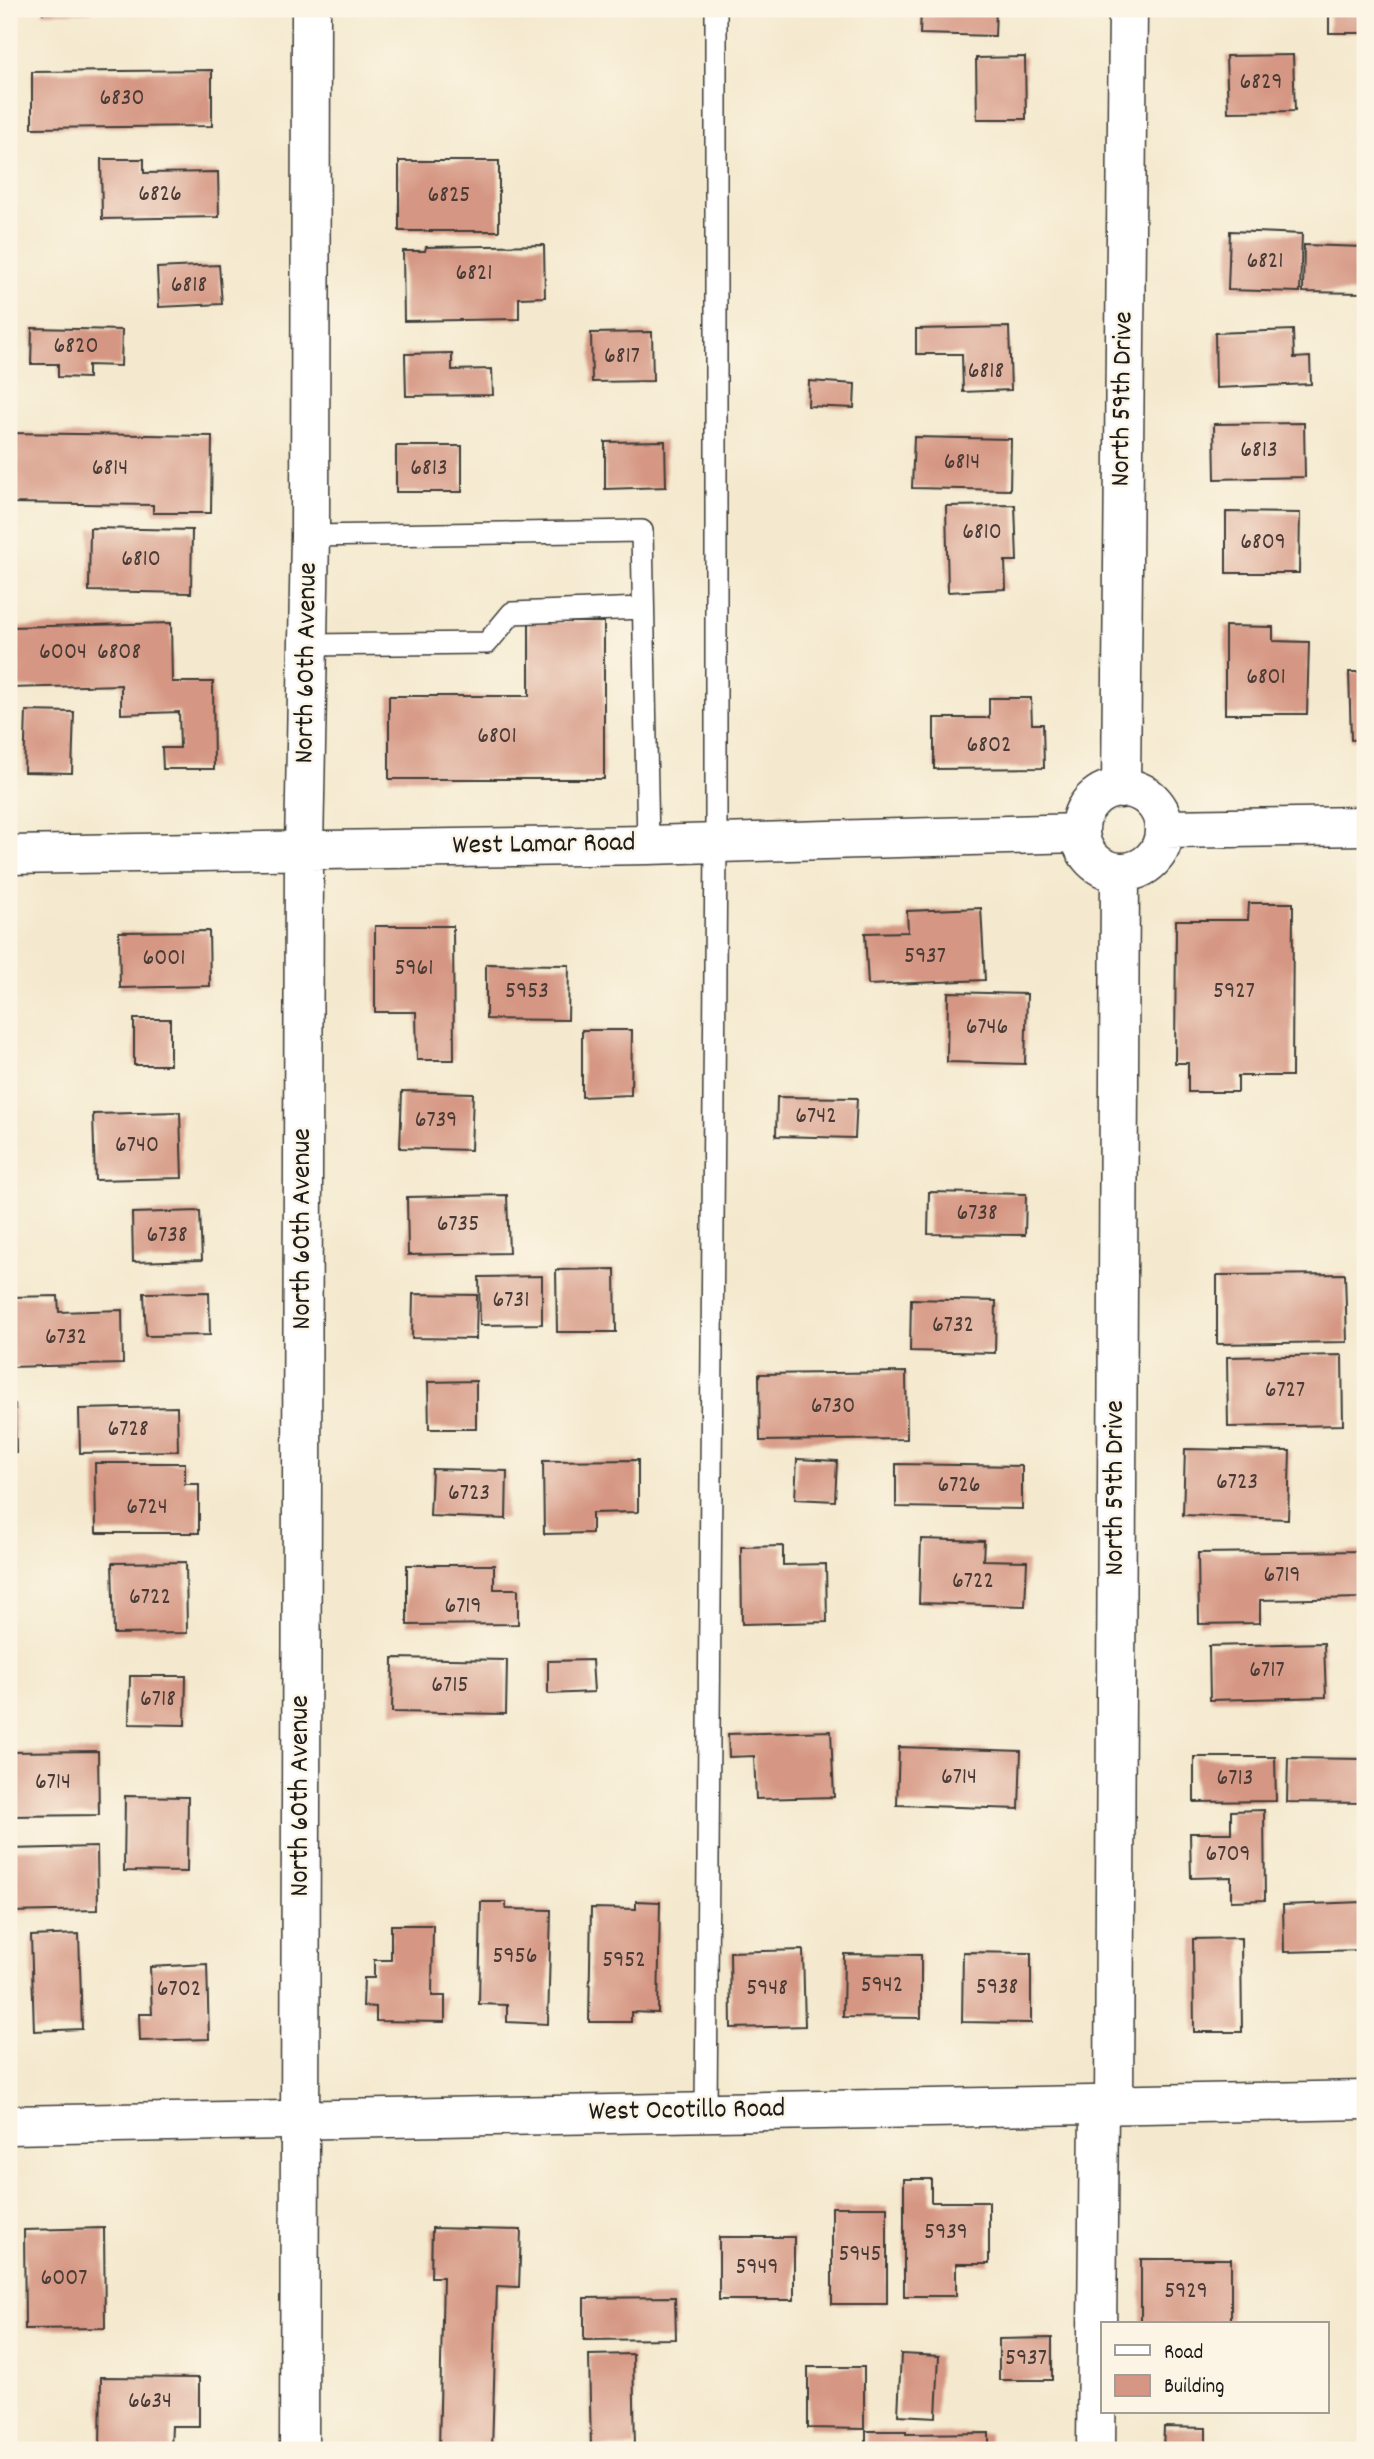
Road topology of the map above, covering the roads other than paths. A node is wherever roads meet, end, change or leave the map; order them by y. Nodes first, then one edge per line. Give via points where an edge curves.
1 (311, 9) edge
2 (716, 9) edge
3 (1128, 9) edge
4 (310, 536) junction
5 (643, 608) junction
6 (307, 645) junction
7 (1121, 789) junction
8 (1365, 826) edge
9 (1164, 829) junction
10 (1080, 833) junction
11 (716, 843) junction
12 (648, 845) junction
13 (304, 849) junction
14 (9, 855) edge
15 (1120, 872) junction
16 (1365, 2100) edge
17 (1107, 2105) junction
18 (706, 2112) junction
19 (302, 2119) junction
20 (9, 2124) edge
21 (299, 2450) edge
22 (1096, 2450) edge

1 - 4 street, North 60th Avenue
2 - 11 lane
3 - 7 street, North 59th Drive
4 - 5 lane via 642,531
4 - 6 street, North 60th Avenue
5 - 6 lane via 513,613 487,643
5 - 12 lane
6 - 13 street, North 60th Avenue
7 - 9 street via 1146,796 1155,805
7 - 10 street via 1099,794 1091,802 1080,822
8 - 9 street
9 - 15 street via 1156,855 1146,865
10 - 11 street, West Lamar Road
10 - 15 street via 1088,856 1108,870
11 - 12 street, West Lamar Road
11 - 18 lane
12 - 13 street, West Lamar Road
13 - 14 street, West Lamar Road
13 - 19 street, North 60th Avenue
15 - 17 street, North 59th Drive
16 - 17 street, West Ocotillo Road
17 - 18 street, West Ocotillo Road
17 - 22 street, North 59th Drive
18 - 19 street, West Ocotillo Road
19 - 20 street, West Ocotillo Road
19 - 21 street, North 60th Avenue

